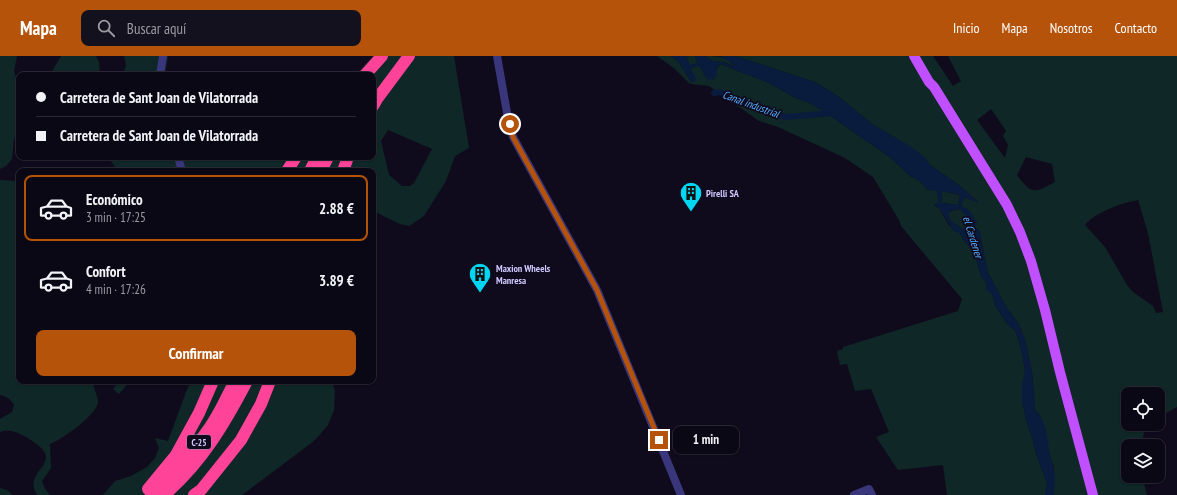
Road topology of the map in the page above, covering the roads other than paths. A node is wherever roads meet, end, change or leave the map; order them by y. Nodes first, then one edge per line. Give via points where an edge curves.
1 (163, 56) edge
2 (382, 56) edge
3 (388, 56) edge
4 (402, 56) edge
5 (409, 56) edge
6 (497, 56) edge
7 (914, 56) edge
8 (920, 56) edge
9 (160, 72) edge
10 (368, 72) edge
11 (375, 72) edge
12 (934, 87) junction
13 (376, 88) edge
14 (376, 102) edge
15 (212, 384) edge
16 (233, 384) edge
17 (246, 384) edge
18 (269, 384) edge
19 (871, 492) edge
20 (143, 495) edge
21 (151, 495) edge
22 (164, 495) edge
23 (194, 495) edge
24 (681, 495) edge
25 (854, 495) edge
26 (1093, 495) edge

1 - 9 street
2 - 10 highway
3 - 11 highway
4 - 13 highway
5 - 14 highway
6 - 24 street via 513,137 597,290
7 - 12 main road
8 - 12 main road
12 - 26 main road via 1007,205 1020,232 1045,310
15 - 20 highway via 199,414 176,455
16 - 21 highway, C-25 via 210,427 187,458
17 - 22 highway, C-25 via 218,434 194,465
18 - 23 highway via 241,440 201,490
19 - 25 street

